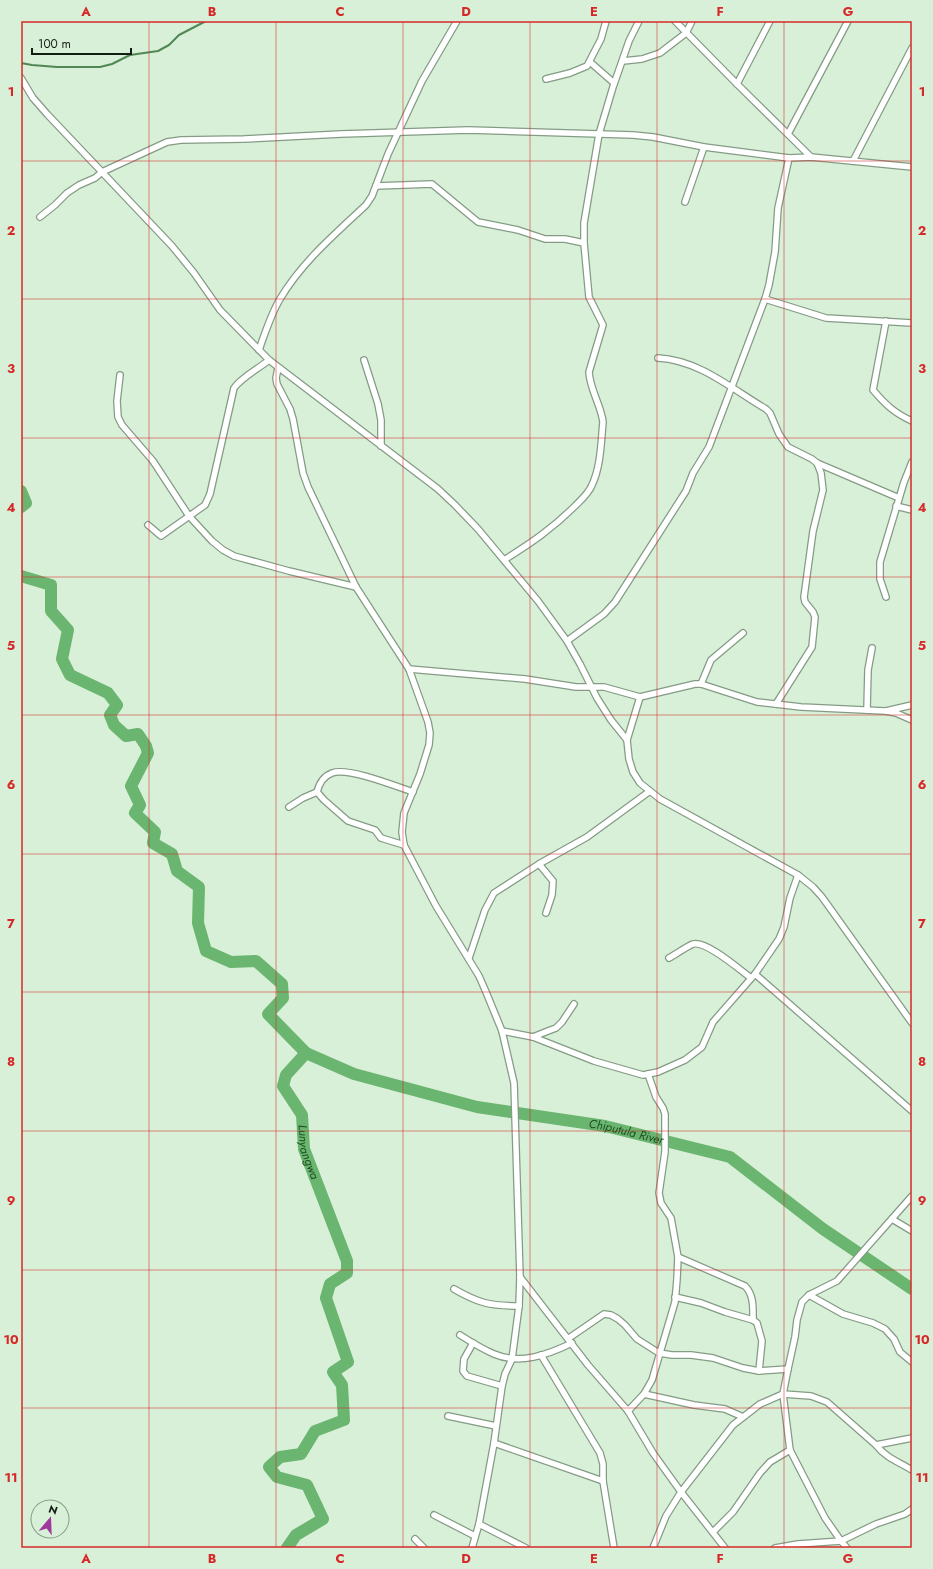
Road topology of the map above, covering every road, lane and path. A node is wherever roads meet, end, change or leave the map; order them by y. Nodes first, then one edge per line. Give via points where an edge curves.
1 (457, 21) edge
2 (606, 21) edge
3 (639, 21) edge
4 (675, 21) edge
5 (692, 21) edge
6 (770, 21) edge
7 (848, 21) edge
8 (686, 33) junction
9 (912, 48) edge
10 (623, 61) junction
11 (590, 62) junction
12 (21, 78) edge
13 (546, 79) dead end
14 (614, 83) junction
15 (737, 84) junction
16 (398, 132) junction
17 (599, 134) junction
18 (788, 134) junction
19 (704, 147) junction
20 (811, 157) junction
21 (789, 158) junction
22 (853, 161) junction
23 (912, 167) edge
24 (102, 172) junction
25 (376, 186) junction
26 (686, 202) dead end
27 (40, 217) dead end
28 (584, 243) junction
29 (765, 299) junction
30 (886, 322) junction
31 (912, 324) edge
32 (259, 350) junction
33 (658, 358) dead end
34 (269, 360) junction
35 (364, 360) dead end
36 (278, 368) junction
37 (120, 375) dead end
38 (732, 388) junction
39 (912, 421) edge
40 (381, 446) junction
41 (912, 462) edge
42 (816, 463) junction
43 (899, 498) junction
44 (896, 506) junction
45 (912, 510) edge
46 (189, 516) junction
47 (148, 525) dead end
48 (504, 560) junction
49 (356, 587) junction
50 (886, 596) dead end
51 (743, 633) dead end
52 (567, 641) junction
53 (872, 648) dead end
54 (409, 669) junction
55 (701, 684) junction
56 (591, 688) junction
57 (640, 697) junction
58 (776, 704) junction
59 (912, 705) edge
60 (867, 710) junction
61 (885, 711) junction
62 (912, 720) edge
63 (627, 740) junction
64 (650, 791) junction
65 (318, 792) junction
66 (413, 792) junction
67 (289, 807) dead end
68 (404, 845) junction
69 (539, 864) junction
70 (798, 875) junction
71 (546, 913) dead end
72 (469, 958) junction
73 (668, 958) dead end
74 (753, 976) junction
75 (574, 1004) dead end
76 (912, 1023) edge
77 (502, 1031) junction
78 (533, 1037) junction
79 (648, 1074) junction
80 (912, 1111) edge
81 (912, 1196) edge
82 (892, 1219) junction
83 (912, 1231) edge
84 (678, 1257) junction
85 (520, 1278) junction
86 (454, 1289) dead end
87 (809, 1295) junction
88 (675, 1297) junction
89 (519, 1306) junction
90 (753, 1320) junction
91 (460, 1336) dead end
92 (570, 1340) junction
93 (473, 1343) junction
94 (660, 1353) junction
95 (541, 1355) junction
96 (512, 1359) junction
97 (912, 1362) edge
98 (788, 1369) junction
99 (759, 1371) junction
100 (502, 1386) junction
101 (644, 1394) junction
102 (783, 1394) junction
103 (628, 1411) junction
104 (448, 1416) dead end
105 (743, 1417) junction
106 (496, 1426) junction
107 (912, 1438) edge
108 (494, 1443) junction
109 (876, 1445) junction
110 (790, 1450) junction
111 (912, 1470) edge
112 (603, 1481) junction
113 (681, 1492) junction
114 (912, 1509) edge
115 (434, 1515) dead end
116 (479, 1524) junction
117 (713, 1532) junction
118 (475, 1536) junction
119 (415, 1539) dead end
120 (841, 1541) junction
121 (424, 1548) edge
122 (472, 1548) edge
123 (526, 1548) edge
124 (614, 1548) edge
125 (653, 1548) edge
126 (726, 1548) edge
127 (775, 1548) edge
128 (847, 1548) edge

1 - 16 street via 428,70
2 - 11 street
3 - 10 street
4 - 8 street
5 - 8 street
6 - 15 street
7 - 18 street
8 - 10 street via 660,53 642,59
8 - 15 street
9 - 22 street
10 - 14 street
11 - 13 street via 584,68
11 - 14 street
12 - 24 street via 33,98
14 - 17 street
15 - 18 street
16 - 17 street via 468,130
16 - 24 street via 173,141
16 - 25 street
17 - 19 street via 653,137
17 - 28 street via 584,223
18 - 20 street
19 - 21 street
19 - 26 street
20 - 21 street
20 - 22 street
21 - 29 street via 778,208 775,252
22 - 23 street
24 - 27 street via 96,178 67,193
24 - 32 street via 172,246 220,310
25 - 28 street via 432,184 478,222 546,239
25 - 32 street via 366,205 314,255 292,282 277,305
28 - 48 street via 590,297 603,325 589,372 589,379 602,415 596,473 592,487 582,500 545,533
29 - 30 street via 826,318
29 - 38 street
30 - 31 street
30 - 39 street via 873,390 897,414
32 - 34 street
33 - 38 street via 698,368
34 - 36 street
34 - 46 street via 234,388 209,499
35 - 40 street via 378,404
36 - 40 street
36 - 49 street via 277,384 293,419 303,473
37 - 46 street via 118,418 153,461
38 - 42 street via 770,413 788,447
38 - 52 street via 709,447 686,490 615,602 604,614
40 - 48 street via 455,504
41 - 43 street
42 - 43 street
42 - 58 street via 821,473 823,490 812,536 804,597 815,617 814,641
43 - 44 street
44 - 45 street
44 - 50 street via 880,562 880,579
46 - 47 street via 161,536
46 - 49 street via 223,550 234,556
48 - 52 street
49 - 54 street
51 - 55 street via 711,660
52 - 56 street
53 - 60 street via 868,670
54 - 56 street via 525,679 576,688
54 - 66 street via 430,733 429,744
55 - 57 street
55 - 58 street via 758,702
56 - 57 street via 604,687
56 - 63 street
57 - 63 street
58 - 60 street
59 - 61 street
60 - 61 street
61 - 62 street
63 - 64 street via 633,772 640,783
64 - 69 street via 587,837
64 - 70 street via 660,799
65 - 66 street via 319,785 326,776 339,772 356,774
65 - 67 street
65 - 68 street via 348,821 375,830 381,838
66 - 68 street via 404,813
68 - 72 street via 436,906
69 - 71 street via 553,881 552,895
69 - 72 street via 494,893 485,910
70 - 74 street via 784,928
70 - 76 street via 822,897
72 - 77 street
73 - 74 street via 694,944 702,945
74 - 79 street via 712,1022 702,1047 685,1060
74 - 80 street
75 - 78 street via 556,1028
77 - 78 street
77 - 85 street via 514,1083
78 - 79 street via 601,1063 643,1075
79 - 84 street via 665,1114 666,1139 659,1193 661,1203 671,1218
81 - 82 street
82 - 83 street
82 - 87 street via 837,1281
84 - 88 street
84 - 90 street via 745,1286 753,1299
85 - 89 street
85 - 92 street
86 - 89 street via 484,1304
87 - 97 street via 842,1314 884,1329 894,1339 900,1352
87 - 98 street via 802,1302
88 - 90 street
88 - 94 street
89 - 96 street
90 - 99 street via 762,1341
91 - 93 street
92 - 94 street via 604,1314 611,1314 637,1339
92 - 95 street
92 - 103 street
93 - 96 street via 494,1354
93 - 100 street via 464,1359 463,1371 467,1376
94 - 99 street via 713,1358
94 - 101 street via 652,1380
95 - 96 street
95 - 112 street via 598,1448 602,1459
96 - 100 street via 504,1374
98 - 99 street
98 - 102 street
100 - 106 street
101 - 103 street
101 - 105 street via 725,1409
102 - 105 street via 760,1404
102 - 109 street via 811,1396 827,1402
102 - 110 street
103 - 113 street via 653,1453
104 - 106 street
105 - 113 street via 733,1425
106 - 108 street
107 - 109 street
108 - 112 street
108 - 116 street
109 - 111 street via 882,1453
110 - 117 street via 770,1462 733,1512
110 - 120 street via 825,1518
112 - 124 street
113 - 117 street
113 - 125 street via 666,1516
114 - 120 street
115 - 118 street
116 - 118 street
116 - 123 street
117 - 126 street
118 - 122 street
119 - 121 street
120 - 127 street
120 - 128 street

